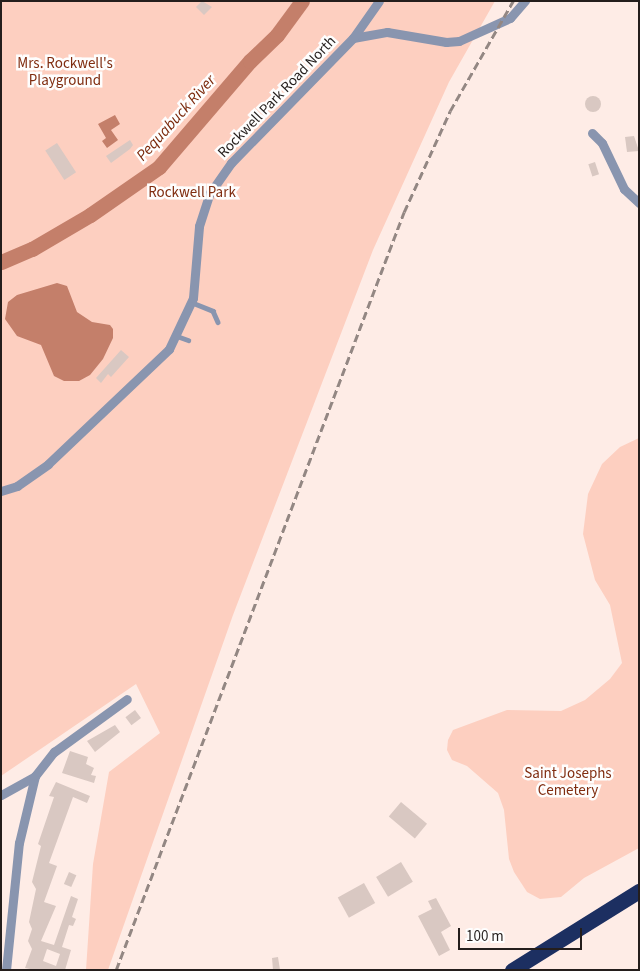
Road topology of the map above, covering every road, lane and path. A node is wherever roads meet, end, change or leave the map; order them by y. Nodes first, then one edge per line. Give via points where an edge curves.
1 (379, 1) edge
2 (525, 1) edge
3 (353, 38) junction
4 (592, 133) dead end
5 (639, 203) edge
6 (191, 302) junction
7 (218, 322) dead end
8 (177, 336) junction
9 (188, 340) dead end
10 (1, 491) edge
11 (127, 698) dead end
12 (35, 776) junction
13 (1, 795) edge
14 (639, 891) edge
15 (6, 970) edge
16 (512, 970) edge

1 - 3 street, Rockwell Park Road North
2 - 3 street via 510,18 459,41 446,42 387,32
3 - 6 street, Rockwell Park Road North via 231,163 210,193 199,226
4 - 5 street via 602,143 624,189
6 - 7 lane via 214,311
6 - 8 street, Rockwell Park Road North
8 - 9 lane
8 - 10 street, Rockwell Park Road North via 151,367 48,464 16,486
11 - 12 street via 54,752
12 - 13 street
12 - 15 street via 20,843
14 - 16 highway

